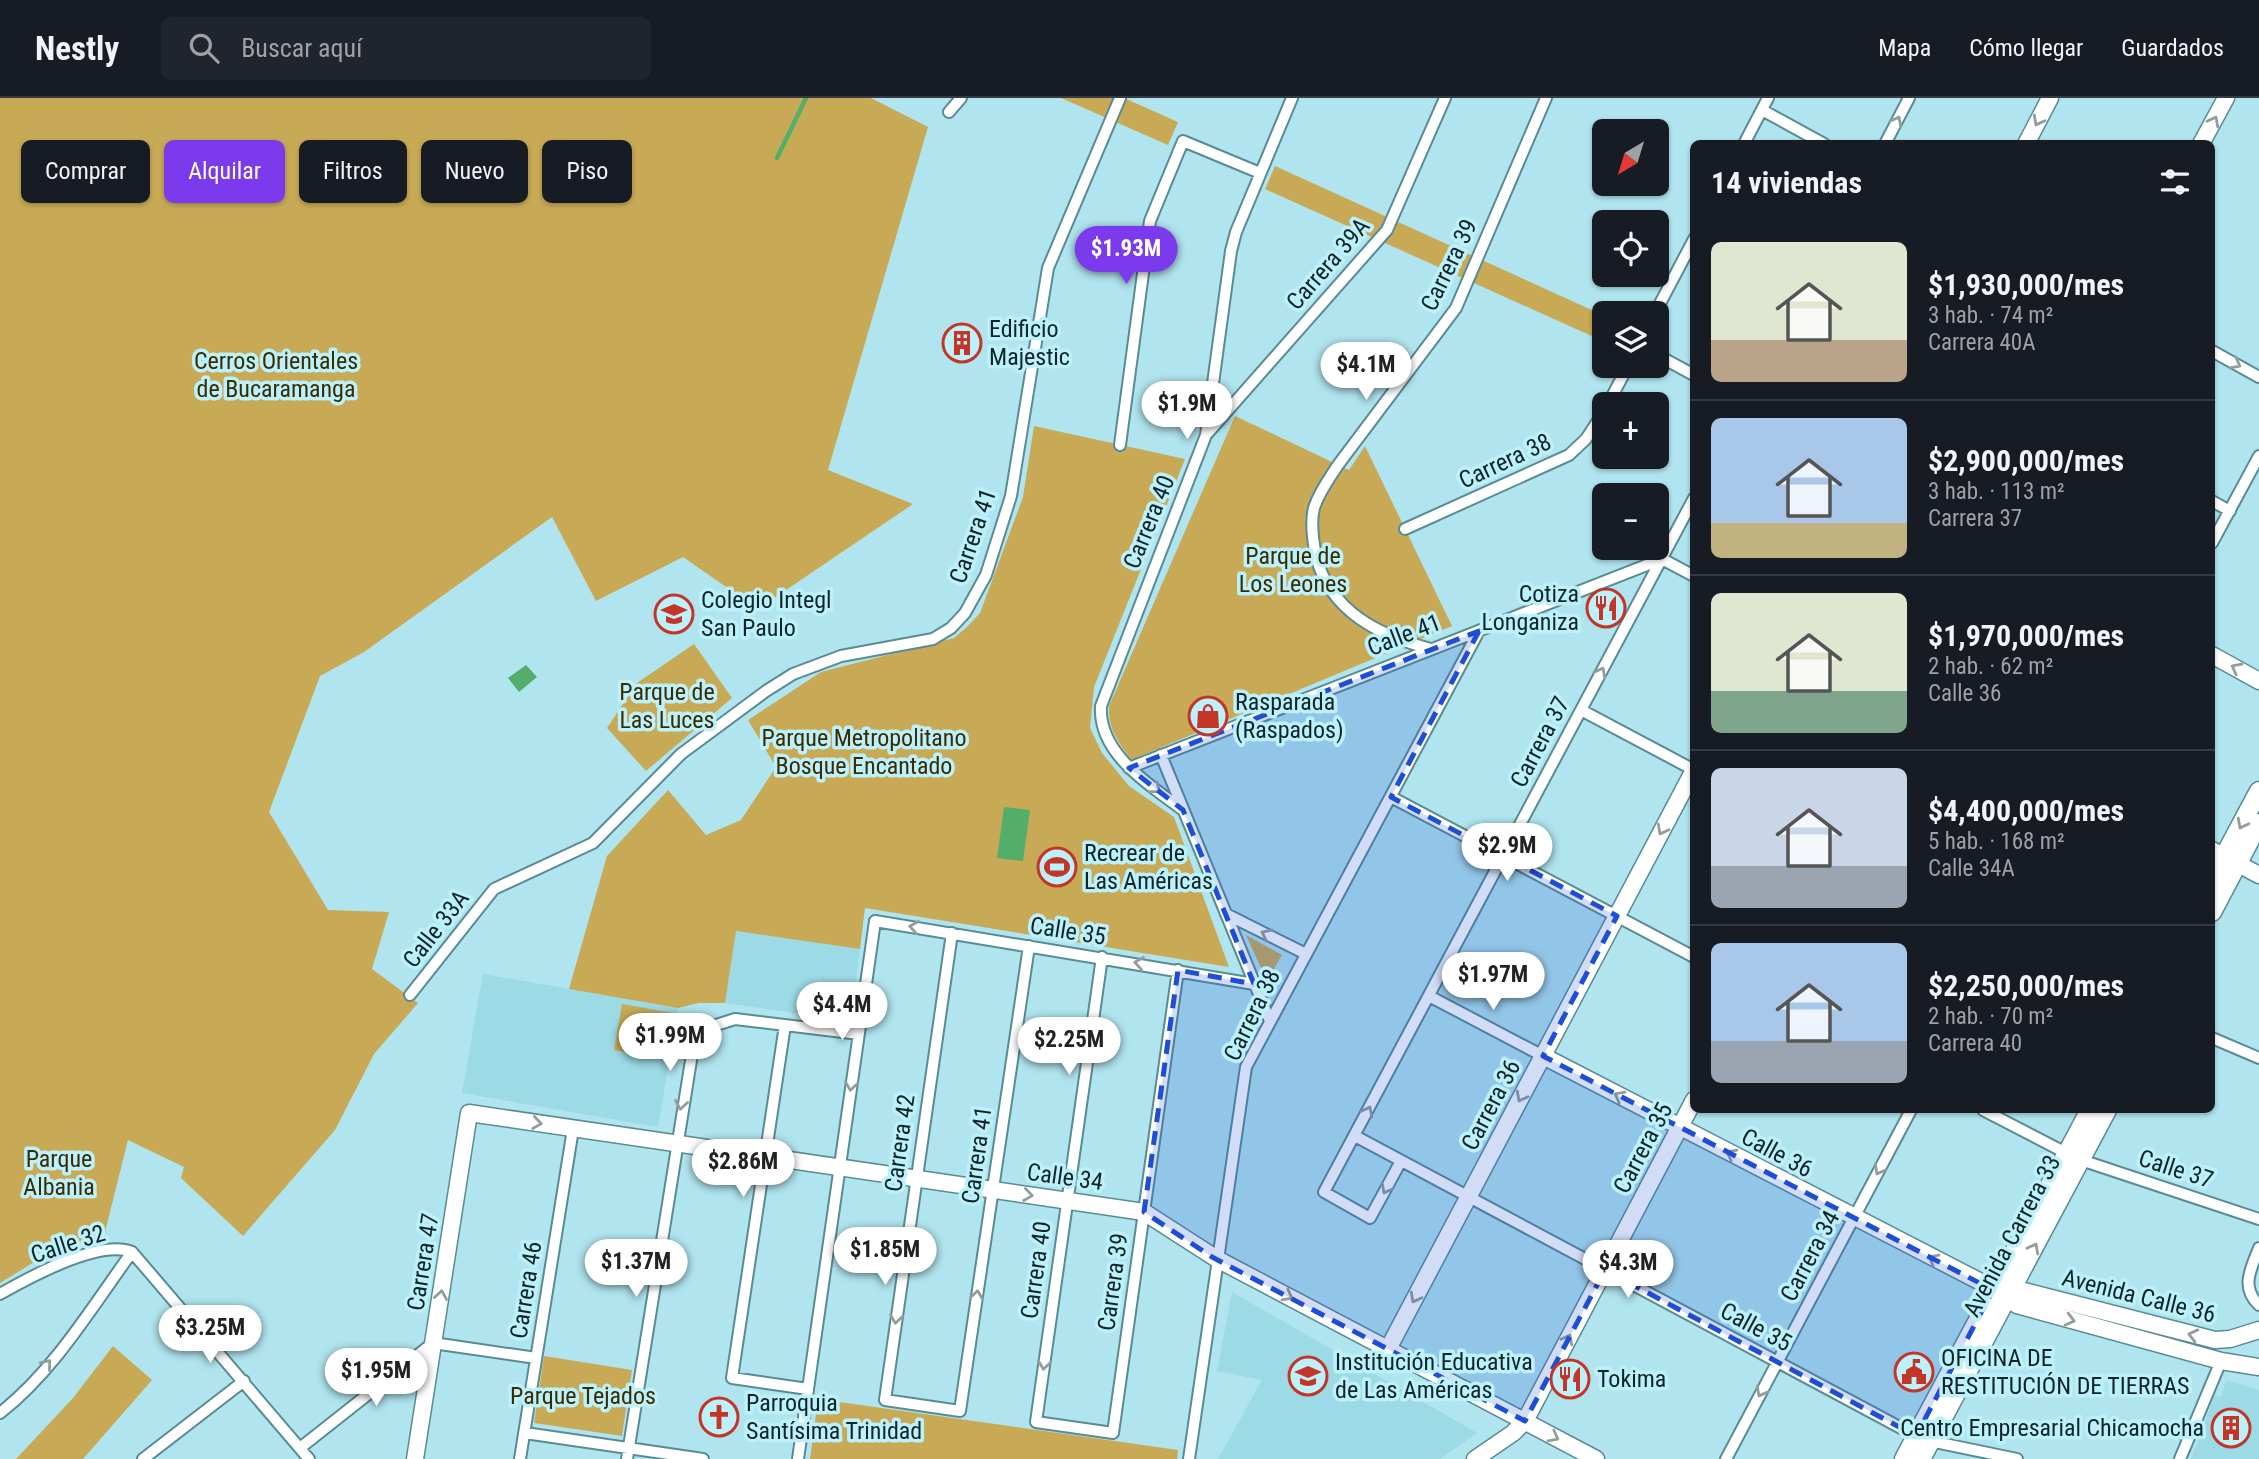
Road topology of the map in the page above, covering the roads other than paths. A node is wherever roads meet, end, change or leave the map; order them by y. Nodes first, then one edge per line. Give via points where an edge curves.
1 (961, 98) edge
2 (1120, 98) edge
3 (1292, 98) edge
4 (1445, 98) edge
5 (1546, 98) edge
6 (1768, 98) edge
7 (1909, 98) edge
8 (2050, 98) edge
9 (2226, 98) edge
10 (1762, 110) junction
11 (949, 113) dead end
12 (1746, 140) edge
13 (1817, 140) edge
14 (1887, 140) edge
15 (2028, 140) edge
16 (2204, 140) edge
17 (1260, 173) junction
18 (1690, 247) edge
19 (1661, 301) edge
20 (2215, 353) edge
21 (1669, 361) edge
22 (1690, 373) edge
23 (2259, 377) edge
24 (1592, 430) edge
25 (1206, 435) junction
26 (1120, 445) dead end
27 (2259, 456) edge
28 (2215, 503) edge
29 (1690, 506) edge
30 (2230, 511) junction
31 (1405, 530) dead end
32 (2215, 538) edge
33 (1669, 546) edge
34 (1659, 560) edge
35 (1661, 560) edge
36 (1664, 560) edge
37 (1690, 574) edge
38 (1479, 631) junction
39 (1431, 649) junction
40 (2215, 657) edge
41 (2259, 681) edge
42 (1581, 710) junction
43 (1161, 755) junction
44 (1129, 768) junction
45 (1690, 768) edge
46 (1690, 778) edge
47 (2259, 791) edge
48 (1391, 797) junction
49 (1183, 810) junction
50 (2259, 823) edge
51 (1503, 856) junction
52 (2225, 857) edge
53 (2215, 874) edge
54 (2259, 875) edge
55 (494, 889) joint
56 (2215, 899) edge
57 (1226, 915) junction
58 (1617, 916) junction
59 (952, 933) junction
60 (1028, 946) junction
61 (1306, 954) junction
62 (1690, 955) edge
63 (1102, 957) junction
64 (1178, 970) junction
65 (1254, 984) junction
66 (411, 995) dead end
67 (1429, 996) junction
68 (1270, 1021) junction
69 (785, 1025) junction
70 (859, 1034) junction
71 (2215, 1039) edge
72 (1543, 1056) junction
73 (2259, 1058) edge
74 (1690, 1108) edge
75 (469, 1113) joint
76 (1909, 1113) edge
77 (1989, 1113) edge
78 (2089, 1113) edge
79 (2105, 1113) edge
80 (1680, 1127) junction
81 (573, 1129) junction
82 (1354, 1136) junction
83 (676, 1143) junction
84 (765, 1156) junction
85 (2073, 1157) junction
86 (1401, 1161) junction
87 (840, 1167) junction
88 (916, 1179) junction
89 (993, 1190) junction
90 (1469, 1196) junction
91 (1068, 1201) junction
92 (1144, 1212) junction
93 (1854, 1218) junction
94 (2259, 1219) edge
95 (2259, 1248) edge
96 (132, 1252) junction
97 (1217, 1259) junction
98 (1605, 1269) junction
99 (2001, 1293) junction
100 (0, 1294) edge
101 (2259, 1305) edge
102 (2259, 1330) edge
103 (433, 1343) junction
104 (1388, 1349) junction
105 (536, 1358) junction
106 (2221, 1361) junction
107 (1778, 1362) junction
108 (2259, 1367) edge
109 (244, 1381) junction
110 (808, 1389) junction
111 (960, 1411) joint
112 (0, 1413) edge
113 (1525, 1421) junction
114 (524, 1433) junction
115 (1113, 1433) joint
116 (1923, 1439) junction
117 (300, 1448) junction
118 (628, 1454) edge
119 (144, 1459) edge
120 (309, 1459) edge
121 (415, 1459) edge
122 (520, 1459) edge
123 (702, 1459) edge
124 (798, 1459) edge
125 (1189, 1459) edge
126 (1475, 1459) edge
127 (1596, 1459) edge
128 (1726, 1459) edge
129 (1904, 1459) edge
130 (1921, 1459) edge
131 (2017, 1459) edge
132 (2180, 1459) edge

1 - 11 street
2 - 55 street, Carrera 41 via 1048,268 1011,496 986,575 965,613 933,639 841,656 787,678 681,754 593,843
3 - 17 street, Carrera 40
4 - 25 street, Carrera 39A via 1387,230
5 - 39 street, Carrera 39 via 1456,308 1321,490 1314,510 1312,538 1333,594 1354,616 1379,632
6 - 10 street
14 -> 7 street
8 -> 15 street
16 -> 9 street
10 - 12 street
10 - 13 street
17 - 25 street, Carrera 40 via 1231,251
17 - 26 street via 1183,141 1150,221
18 - 19 street
20 -> 23 street
21 - 22 street
24 - 31 street, Carrera 38 via 1569,455
25 - 44 street, Carrera 40 via 1101,706 1107,736
27 - 30 street
28 - 30 street
29 - 33 street, Carrera 37
30 - 32 street
34 - 38 street, Calle 41
42 -> 35 street, Carrera 37
36 - 37 street
38 - 39 street, Calle 41
38 - 48 street, Carrera 38
39 - 43 street, Calle 41
41 -> 40 street
42 - 45 street
42 - 51 street, Carrera 37
43 - 44 street, Calle 41
43 - 49 street, Carrera 40
44 -> 49 street, Carrera 40
46 -> 58 street, Carrera 36
47 -> 52 main road
48 - 51 street
48 - 61 street, Carrera 38
49 - 57 street, Carrera 40
50 - 52 main road
51 - 58 street
51 - 67 street, Carrera 37
52 - 53 main road
52 - 54 street
52 - 56 main road
55 - 66 street, Calle 33A
61 -> 57 street
57 - 65 street, Carrera 40
58 - 62 street
58 - 72 street, Carrera 36
59 - 60 street, Calle 35
59 -> 70 street, Calle 35 via 875,921
59 - 88 street, Carrera 42
60 - 63 street, Calle 35
60 - 89 street, Carrera 41
61 - 68 street, Carrera 38
64 -> 63 street, Calle 35
63 - 91 street, Carrera 40
64 - 65 street, Calle 35
64 - 92 street, Carrera 39
65 - 68 street, Carrera 40
67 - 72 street, Calle 36
82 -> 67 street, Carrera 37
68 - 97 street, Carrera 38 via 1246,1067
69 - 70 street
69 -> 83 street via 735,1019 713,1026 693,1048 688,1062
69 - 84 street
70 -> 87 street
71 - 73 street
80 -> 72 street, Calle 36
72 -> 90 street, Carrera 36
74 - 80 street, Carrera 35
75 -> 81 street, Calle 34
103 -> 75 street, Carrera 47
76 -> 93 street, Carrera 34
77 - 85 street, Calle 37
78 - 85 main road, Avenida Carrera 33
79 - 85 main road, Avenida Carrera 33
93 -> 80 street, Calle 36
80 - 98 street, Carrera 35
81 - 83 street, Calle 34
81 - 105 street, Carrera 46
82 - 86 street, Calle 35
86 -> 82 street, Carrera 37 via 1370,1218 1324,1192
83 - 84 street, Calle 34
83 - 118 street
84 - 87 street, Calle 34
84 - 110 street via 732,1378
85 - 94 street, Calle 37
85 - 99 main road, Avenida Carrera 33
86 - 90 street, Calle 35
87 - 88 street, Calle 34
87 - 110 street
88 - 89 street, Calle 34
88 -> 111 street, Carrera 42 via 885,1400
89 -> 91 street, Calle 34
111 -> 89 street, Carrera 41
90 - 98 street, Calle 35
90 -> 104 street, Carrera 36
91 - 92 street, Calle 34
91 -> 115 street, Carrera 40 via 1036,1422
92 - 97 street, Calle 34
92 - 115 street, Carrera 39
99 -> 93 street, Calle 36
93 - 107 street, Carrera 34
95 - 101 street via 2248,1278 2251,1296
96 - 100 street, Calle 32 via 94,1253
96 - 109 street, Calle 32
112 -> 96 street via 66,1342
97 -> 104 street, Calle 34
97 - 125 street, Carrera 38
98 - 107 street, Calle 35
113 -> 98 street, Carrera 35
102 -> 99 street, Avenida Calle 36 via 2215,1339 2024,1291
99 -> 106 street, Avenida Calle 36 via 2017,1305
99 - 116 main road, Avenida Carrera 33
103 - 105 street
103 - 117 street
103 - 121 street, Carrera 47
104 - 113 street, Calle 34
105 - 114 street, Carrera 46
106 - 108 street, Avenida Calle 36
106 - 132 street
107 - 116 street, Calle 35
107 -> 128 street, Carrera 34
109 - 117 street, Calle 32
109 - 119 street
110 - 124 street
113 - 126 street, Carrera 35
113 -> 127 street, Calle 34
114 - 118 street
114 - 122 street, Carrera 46
116 - 129 main road, Avenida Carrera 33
116 - 130 main road, Avenida Carrera 33
116 - 131 street, Calle 35
117 - 120 street, Calle 32
118 - 123 street

